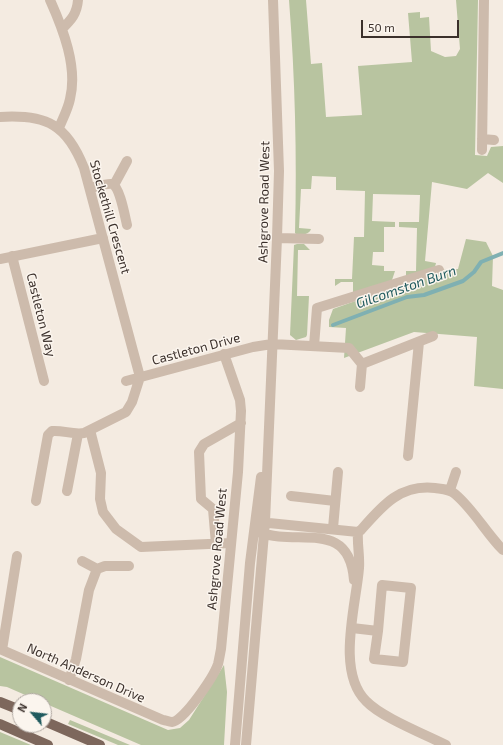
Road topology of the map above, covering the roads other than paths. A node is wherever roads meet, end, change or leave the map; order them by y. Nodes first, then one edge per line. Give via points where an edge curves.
1 (50, 0) edge
2 (78, 0) edge
3 (273, 0) edge
4 (484, 0) edge
5 (62, 29) junction
6 (0, 116) edge
7 (59, 128) junction
8 (482, 139) junction
9 (494, 140) dead end
10 (482, 150) dead end
11 (127, 161) dead end
12 (114, 185) junction
13 (90, 188) junction
14 (127, 225) dead end
15 (103, 238) junction
16 (277, 238) junction
17 (319, 239) dead end
18 (12, 256) junction
19 (0, 259) edge
20 (439, 270) dead end
21 (433, 336) dead end
22 (419, 342) junction
23 (272, 344) junction
24 (314, 346) junction
25 (224, 354) junction
26 (362, 364) junction
27 (140, 377) junction
28 (44, 381) dead end
29 (126, 381) dead end
30 (360, 387) dead end
31 (241, 423) junction
32 (90, 430) junction
33 (78, 434) junction
34 (408, 456) dead end
35 (338, 472) dead end
36 (456, 472) dead end
37 (450, 490) junction
38 (67, 491) dead end
39 (291, 496) dead end
40 (36, 501) dead end
41 (335, 501) junction
42 (258, 524) junction
43 (333, 528) junction
44 (358, 532) junction
45 (264, 533) junction
46 (231, 542) junction
47 (216, 544) junction
48 (503, 550) edge
49 (17, 556) dead end
50 (82, 561) dead end
51 (129, 566) dead end
52 (97, 569) junction
53 (355, 610) junction
54 (352, 628) junction
55 (378, 631) junction
56 (1, 650) edge
57 (69, 680) junction
58 (0, 702) edge
59 (12, 707) edge
60 (163, 720) joint
61 (0, 724) edge
62 (52, 724) edge
63 (48, 745) edge
64 (100, 745) edge
65 (235, 745) edge
66 (246, 745) edge
67 (446, 745) edge

1 - 5 street
2 - 5 street via 76,12
3 - 16 street, Ashgrove Road West via 279,171
4 - 8 street
5 - 7 street via 72,85 68,108
6 - 7 street, Stockethill Crescent via 33,118
7 - 13 street, Stockethill Crescent via 77,150
8 - 9 street
8 - 10 street
11 - 12 street
12 - 13 street
12 - 14 street via 118,190
13 - 15 street, Stockethill Crescent
15 - 18 street
15 - 27 street, Stockethill Crescent
16 - 17 street
16 - 23 street, Ashgrove Road West
18 - 19 street
18 - 28 street, Castleton Way
20 - 24 street via 317,308
21 - 22 street
22 - 26 street
22 - 34 street
23 - 24 street, Castleton Drive
23 - 25 street, Castleton Drive
23 - 42 street, Ashgrove Road West via 270,405
24 - 26 street, Castleton Drive via 349,348
25 - 27 street, Castleton Drive
25 - 31 street, Ashgrove Road West via 240,400
26 - 30 street
27 - 29 street, Castleton Drive
27 - 32 street via 126,412
31 - 46 street, Ashgrove Road West
31 - 47 street via 204,444 199,452 200,494 204,503 213,509
32 - 33 street
32 - 47 street via 101,473 100,499 103,512 116,528 141,547
33 - 38 street
33 - 40 street via 52,431 48,435
35 - 41 street
36 - 37 street
37 - 44 street via 417,487 403,491
37 - 48 street via 474,514
39 - 41 street
41 - 43 street
42 - 43 street
42 - 45 street, Ashgrove Road West
42 - 65 street, Ashgrove Road West
43 - 44 street
44 - 53 street via 360,566
45 - 53 street via 329,540 344,548 353,571
45 - 66 street, Ashgrove Road West
46 - 47 street
46 - 60 street, Ashgrove Road West via 218,665 180,719 172,722
49 - 56 street
50 - 52 street
51 - 52 street via 104,566
52 - 57 street via 89,590 76,660
53 - 54 street
54 - 55 street
54 - 67 street via 350,661 352,677 359,692 375,708
55 - 55 street via 382,585 411,588 403,662 374,659
56 - 57 street, North Anderson Drive
57 - 60 street, North Anderson Drive
58 - 59 main road
61 - 63 main road
62 - 64 main road

